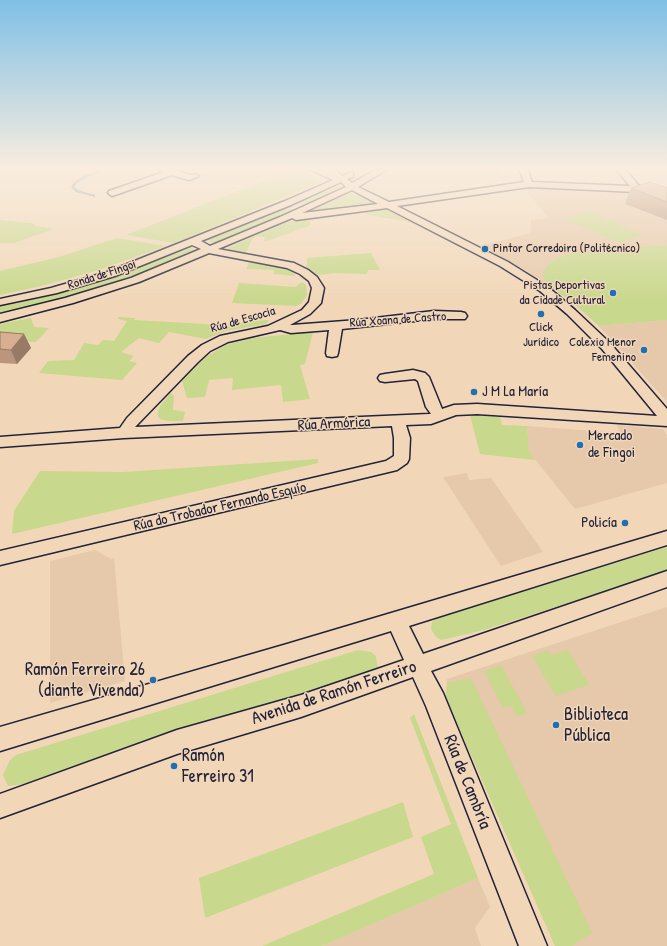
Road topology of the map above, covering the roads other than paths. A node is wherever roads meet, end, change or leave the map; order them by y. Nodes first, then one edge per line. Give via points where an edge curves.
1 (266, 212) edge
2 (296, 212) edge
3 (339, 212) edge
4 (403, 212) edge
5 (296, 217) dead end
6 (194, 242) junction
7 (210, 250) junction
8 (0, 302) edge
9 (306, 312) junction
10 (461, 316) dead end
11 (0, 318) edge
12 (336, 325) junction
13 (281, 326) junction
14 (332, 353) dead end
15 (385, 378) dead end
16 (439, 415) junction
17 (667, 418) edge
18 (398, 421) junction
19 (667, 421) edge
20 (124, 433) junction
21 (0, 442) edge
22 (667, 538) edge
23 (0, 558) edge
24 (667, 579) edge
25 (396, 621) junction
26 (417, 666) junction
27 (0, 739) edge
28 (0, 806) edge
29 (533, 946) edge

1 - 6 street, Ronda de Fingoi
2 - 7 street, Ronda de Fingoi
3 - 5 street
4 - 17 street via 504,264 544,289 572,312 606,346
6 - 7 street
6 - 8 street, Ronda de Fingoi via 111,274 53,291
7 - 9 street, Rúa de Escocia via 290,265 304,272 313,279 318,288 315,303
7 - 11 street, Ronda de Fingoi via 114,288
9 - 12 street, Rúa Xoana de Castro via 323,322
9 - 13 street, Rúa de Escocia
10 - 12 street, Rúa Xoana de Castro via 434,315
12 - 13 street, Rúa Xoana de Castro via 291,329
12 - 14 street, Rúa Xoana de Castro
13 - 20 street, Rúa de Escocia via 224,339 206,348 132,421
15 - 16 street via 413,374 420,376
16 - 18 street, Rúa Armórica via 431,419
16 - 19 street, Rúa Armórica via 454,410 477,409
18 - 20 street, Rúa Armórica
18 - 23 street, Rúa do Trobador Fernando Esquío via 402,454 401,459 391,466
20 - 21 street, Rúa Armórica
22 - 25 street
24 - 26 street, Avenida de Ramón Ferreiro
25 - 26 street, Rúa de Cambría
25 - 27 street
26 - 28 street, Avenida de Ramón Ferreiro via 301,706 177,742
26 - 29 street, Rúa de Cambría via 435,701

